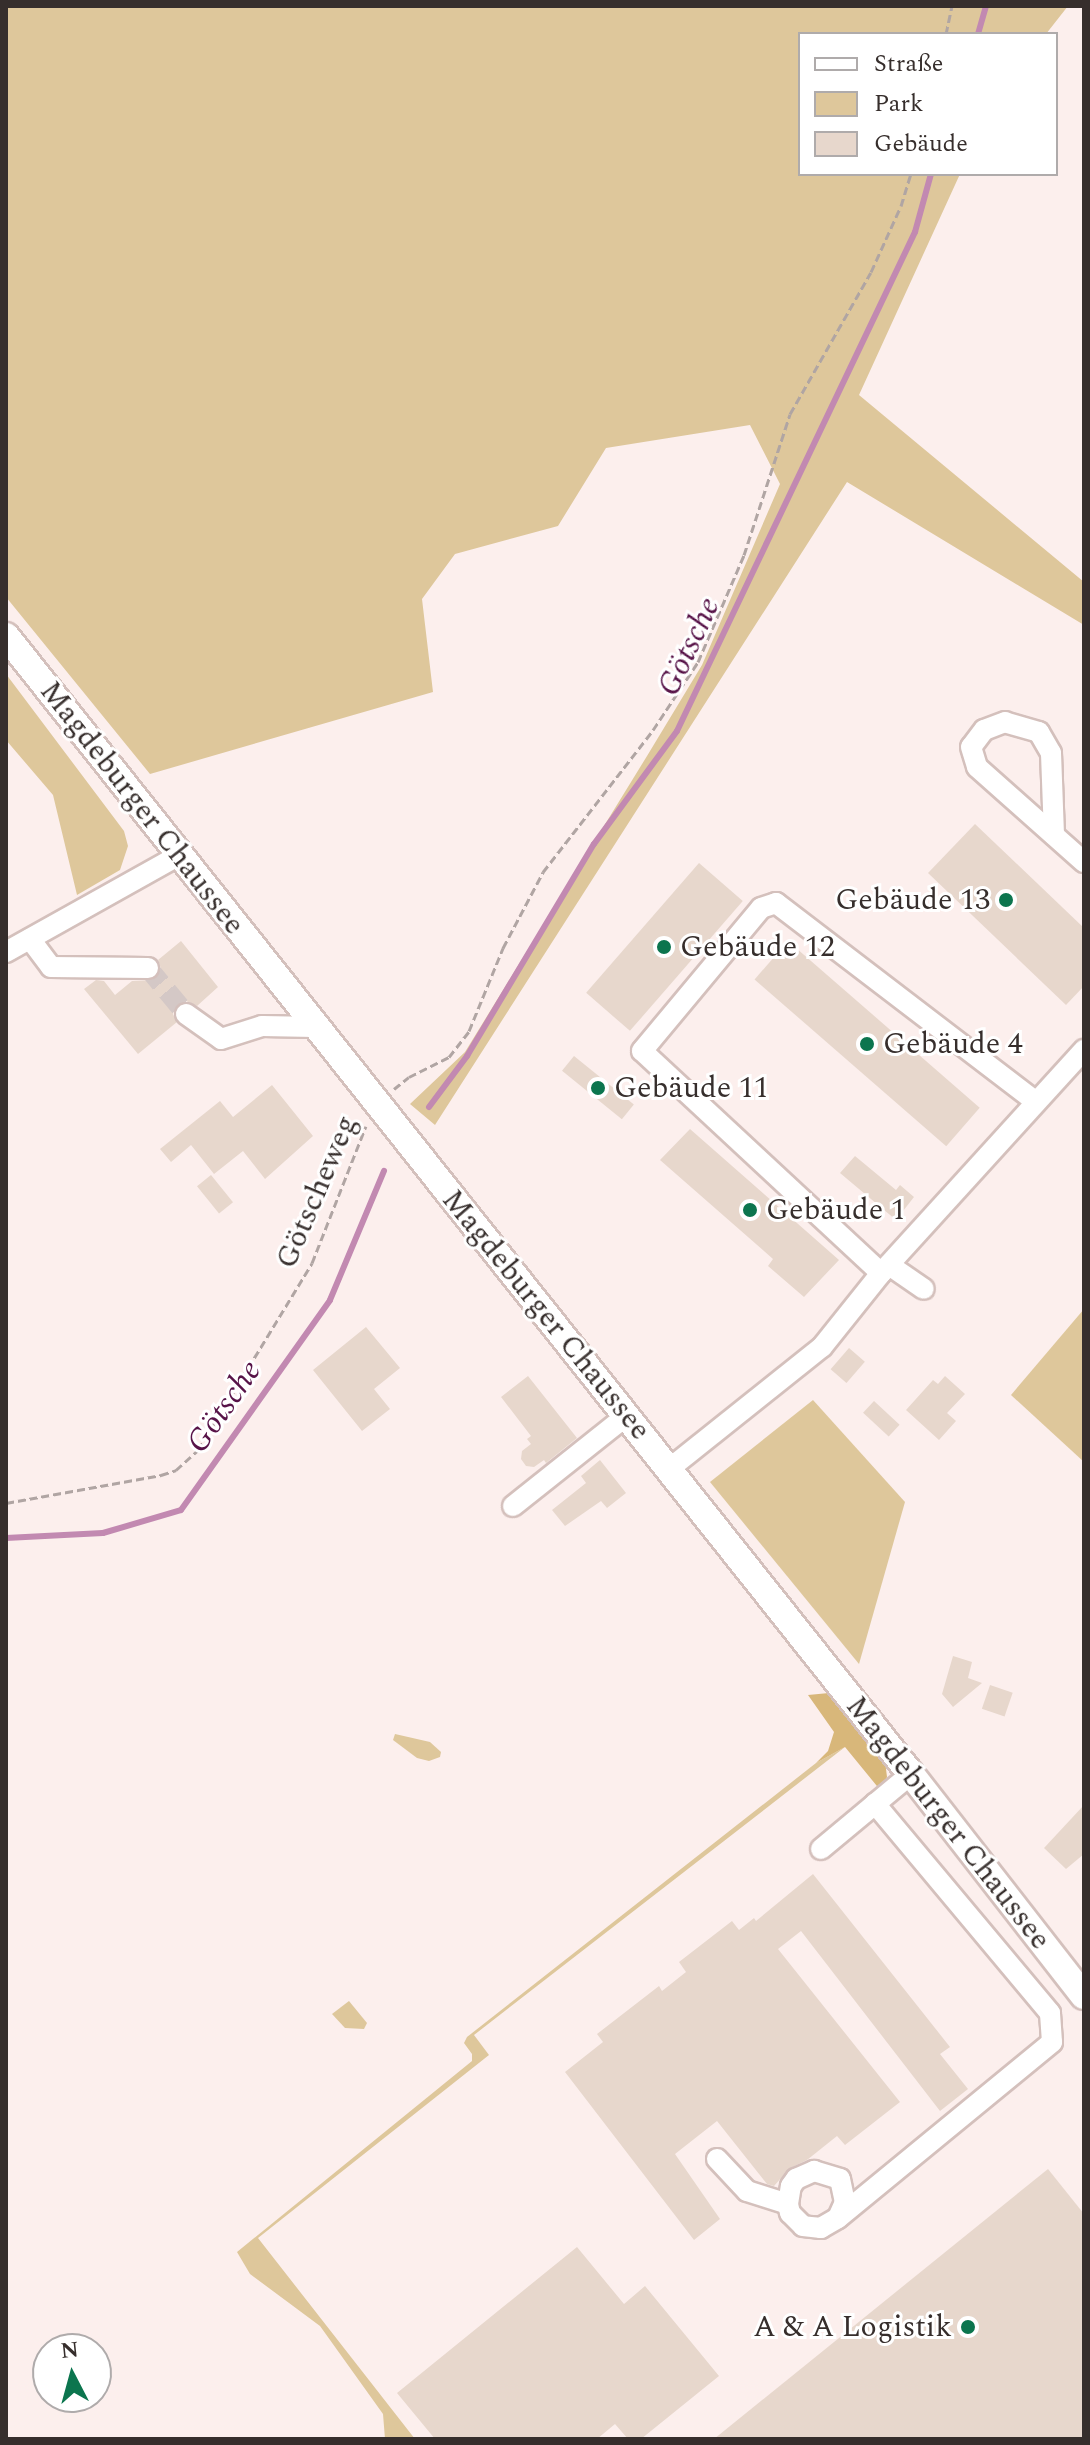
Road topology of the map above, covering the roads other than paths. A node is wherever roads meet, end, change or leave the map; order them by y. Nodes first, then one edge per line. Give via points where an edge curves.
1 (6, 636) edge
2 (1054, 835) junction
3 (178, 856) junction
4 (1084, 862) edge
5 (30, 939) junction
6 (6, 952) edge
7 (148, 968) dead end
8 (186, 1014) tunnel mouth
9 (315, 1027) junction
10 (1084, 1050) edge
11 (1036, 1102) junction
12 (885, 1269) junction
13 (924, 1289) dead end
14 (626, 1416) junction
15 (669, 1469) junction
16 (513, 1506) dead end
17 (911, 1774) junction
18 (875, 1804) junction
19 (821, 1849) dead end
20 (1084, 1996) edge
21 (717, 2159) dead end
22 (788, 2204) junction
23 (838, 2218) junction

1 - 3 main road, Magdeburger Chaussee
2 - 2 street via 977,767 971,747 984,730 1005,722 1039,732 1051,753
2 - 4 street
3 - 5 street
3 - 9 main road, Magdeburger Chaussee
5 - 6 street
5 - 7 street via 51,967
8 - 9 street via 221,1039 262,1026
9 - 14 main road, Magdeburger Chaussee via 383,1099
10 - 11 street
11 - 12 street
11 - 12 street via 776,903 761,908 642,1051
12 - 13 street
12 - 15 street via 822,1347
14 - 15 main road, Magdeburger Chaussee
14 - 16 street
15 - 17 main road, Magdeburger Chaussee
17 - 18 street
17 - 20 main road, Magdeburger Chaussee
18 - 19 street
18 - 23 street via 1050,2013 1052,2042
21 - 22 street via 747,2191
22 - 23 street via 796,2220 812,2229
22 - 23 street via 796,2179 824,2172 840,2179 845,2202

